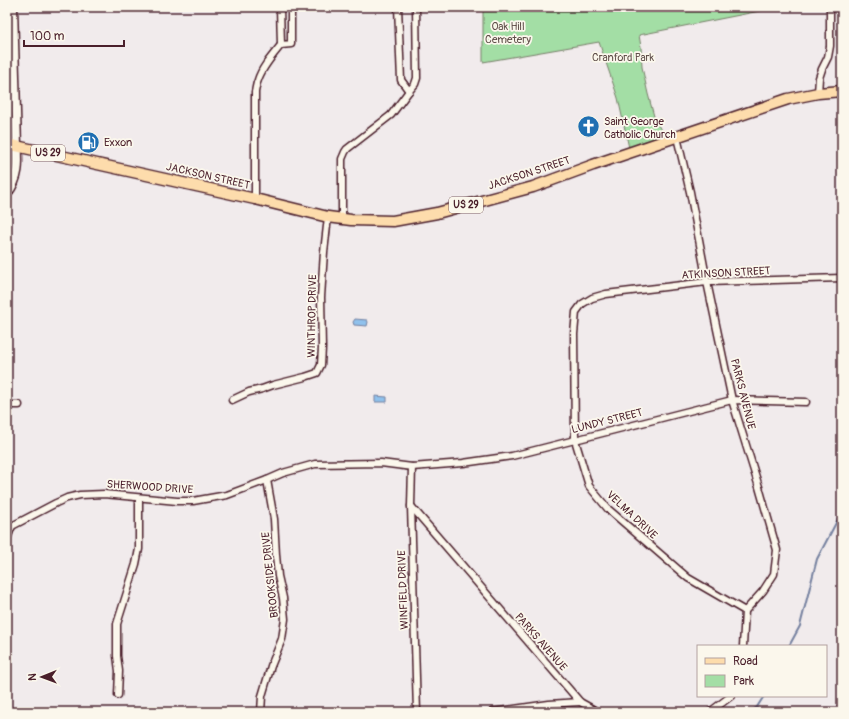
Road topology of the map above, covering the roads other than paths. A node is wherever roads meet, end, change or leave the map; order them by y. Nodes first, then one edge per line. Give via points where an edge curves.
1 (13, 7) edge
2 (280, 7) edge
3 (290, 7) edge
4 (398, 7) edge
5 (416, 7) edge
6 (830, 7) edge
7 (281, 45) junction
8 (408, 91) junction
9 (842, 91) edge
10 (818, 94) junction
11 (677, 137) junction
12 (12, 145) edge
13 (7, 193) edge
14 (255, 199) junction
15 (328, 217) junction
16 (342, 219) junction
17 (842, 278) edge
18 (707, 282) junction
19 (589, 300) joint
20 (232, 400) dead end
21 (732, 400) junction
22 (806, 402) dead end
23 (7, 405) edge
24 (19, 405) dead end
25 (575, 440) junction
26 (412, 466) junction
27 (267, 480) junction
28 (139, 498) junction
29 (411, 506) junction
30 (10, 527) edge
31 (7, 539) edge
32 (745, 611) junction
33 (743, 645) edge
34 (118, 695) dead end
35 (730, 697) edge
36 (580, 702) junction
37 (261, 712) edge
38 (418, 712) edge
39 (492, 712) edge
40 (598, 712) edge
41 (710, 712) edge

1 - 12 street
2 - 7 street
3 - 7 street via 291,44
4 - 8 street via 401,80
5 - 8 street via 417,78
6 - 10 street via 830,46 819,78
7 - 14 street via 262,70 256,86
8 - 16 street via 391,115 345,152 342,159
9 - 10 main road, JACKSON STREET / US 29
10 - 11 main road, JACKSON STREET / US 29 via 788,99
11 - 16 main road, JACKSON STREET / US 29 via 533,187 437,213 393,221
11 - 18 street, PARKS AVENUE
12 - 13 main road via 18,162 17,173
12 - 14 main road, JACKSON STREET / US 29
14 - 15 main road, JACKSON STREET / US 29
15 - 16 main road, JACKSON STREET / US 29
15 - 20 street, WINTHROP DRIVE via 321,297 321,365 317,372 305,377 249,392
17 - 18 street, ATKINSON STREET
18 - 19 street, ATKINSON STREET via 606,294
18 - 21 street, PARKS AVENUE
19 - 25 street, VELMA DRIVE via 576,312
21 - 22 street, LUNDY STREET
21 - 25 street, LUNDY STREET
21 - 32 street, PARKS AVENUE via 778,550 774,574
23 - 24 street
25 - 26 street, LUNDY STREET via 512,456 463,463
25 - 32 street, VELMA DRIVE via 589,486 608,509 688,578
26 - 27 street, SHERWOOD DRIVE via 381,463 315,464
26 - 29 street, WINFIELD DRIVE
27 - 28 street, SHERWOOD DRIVE via 227,495 193,501
27 - 37 street, BROOKSIDE DRIVE via 285,619 282,639 262,696
28 - 30 street, SHERWOOD DRIVE via 104,494 80,495 56,503
28 - 34 street via 139,549 117,624
29 - 36 street, PARKS AVENUE
29 - 38 street, WINFIELD DRIVE
30 - 31 street
32 - 33 street
35 - 41 street
36 - 39 street
36 - 40 street, PARKS AVENUE

